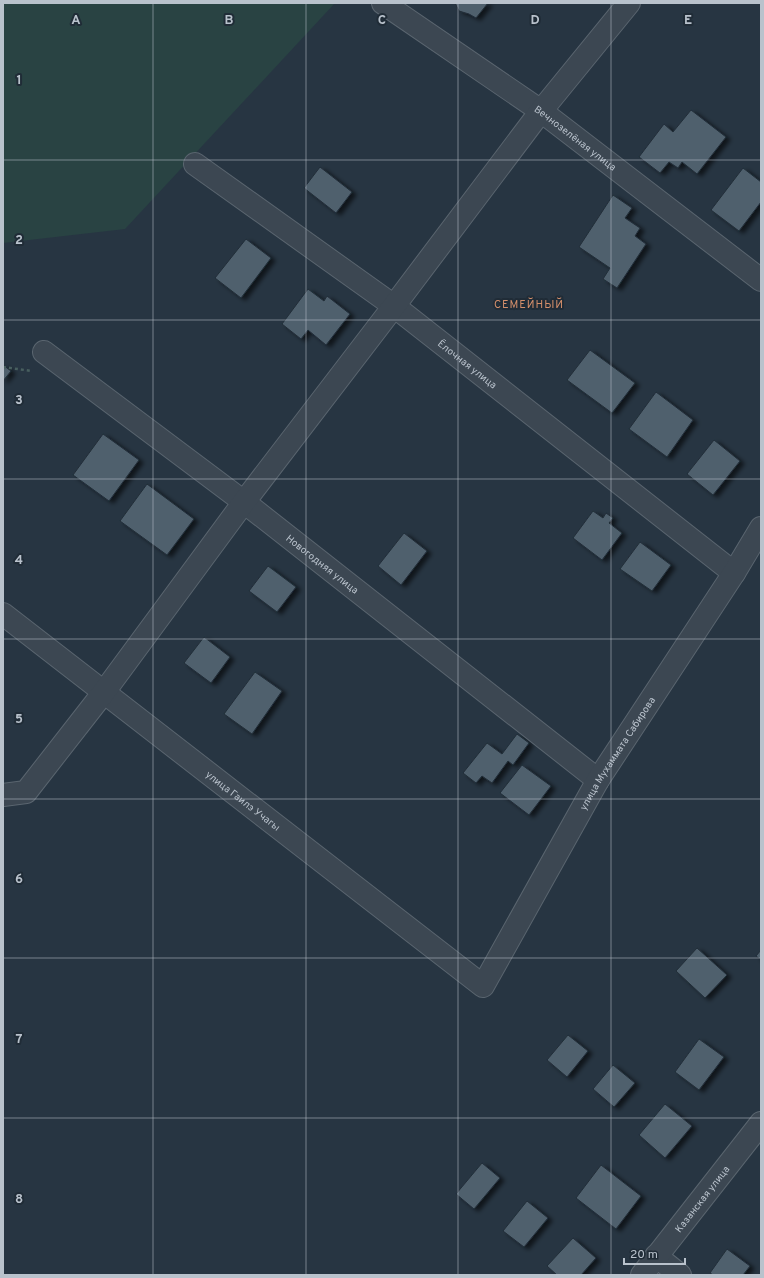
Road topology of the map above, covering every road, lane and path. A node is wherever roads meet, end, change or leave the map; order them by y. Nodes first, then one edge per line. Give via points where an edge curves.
1 (383, 3) edge
2 (629, 3) edge
3 (541, 111) junction
4 (195, 164) dead end
5 (761, 280) edge
6 (394, 306) junction
7 (40, 362) joint
8 (3, 367) edge
9 (244, 502) junction
10 (761, 528) edge
11 (734, 573) junction
12 (3, 614) edge
13 (104, 692) junction
14 (598, 780) junction
15 (3, 795) edge
16 (483, 986) joint
17 (761, 1123) edge
18 (656, 1256) junction
19 (642, 1275) edge
20 (680, 1275) edge

1 - 3 street, Вечнозелёная улица
2 - 3 street
3 - 5 street, Вечнозелёная улица
3 - 6 street
4 - 6 street, Ёлочная улица
6 - 9 street
6 - 11 street, Ёлочная улица
7 - 8 path
7 - 9 street, Новогодняя улица
9 - 13 street
9 - 14 street, Новогодняя улица
10 - 11 street, улица Мухаммата Сабирова
11 - 14 street, улица Мухаммата Сабирова
12 - 13 street, улица Гаилэ Учагы
13 - 15 street via 26,792
13 - 16 street, улица Гаилэ Учагы
14 - 16 street, улица Мухаммата Сабирова
17 - 18 street, Казанская улица
18 - 19 street, Казанская улица
18 - 20 street

